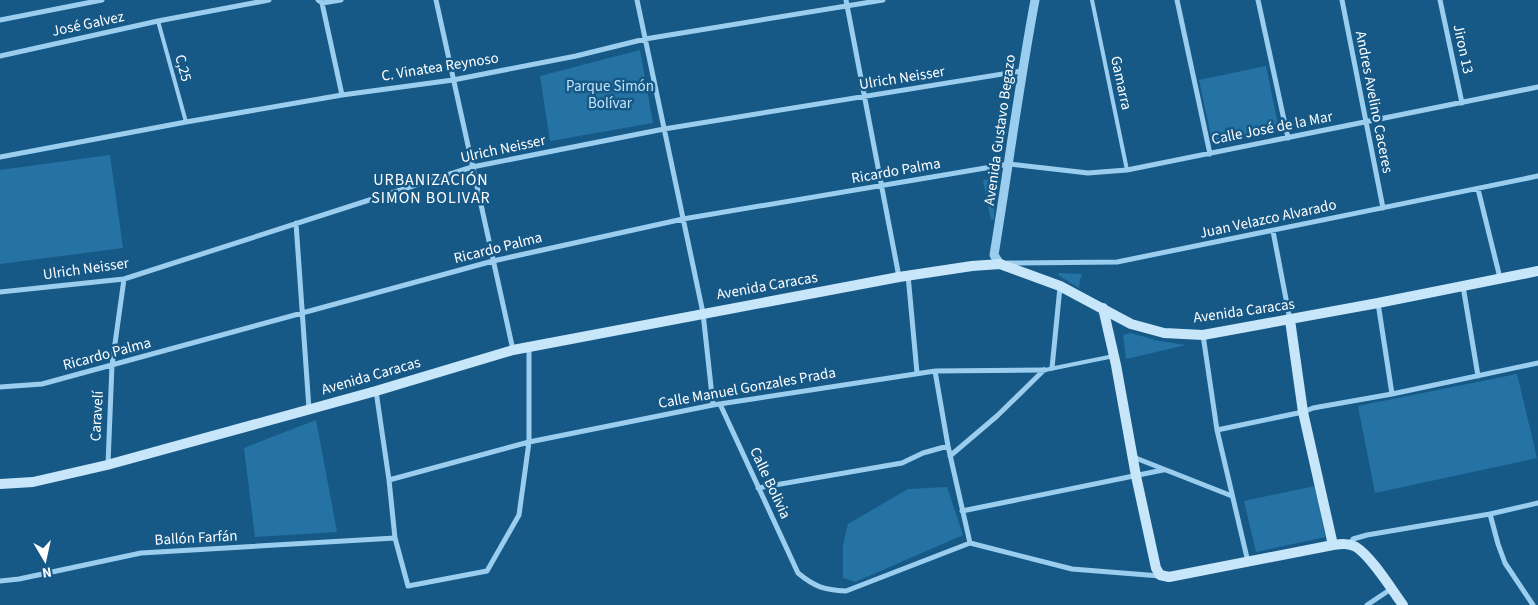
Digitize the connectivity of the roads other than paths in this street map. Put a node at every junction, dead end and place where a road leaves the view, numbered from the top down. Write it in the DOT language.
graph roads {
  1 [pos="102,0"];
  2 [pos="269,0"];
  3 [pos="341,0"];
  4 [pos="436,0"];
  5 [pos="637,0"];
  6 [pos="883,0"];
  7 [pos="1035,0"];
  8 [pos="1092,0"];
  9 [pos="1177,0"];
  10 [pos="1258,0"];
  11 [pos="1342,0"];
  12 [pos="1440,0"];
  13 [pos="320,1"];
  14 [pos="846,3"];
  15 [pos="0,20"];
  16 [pos="158,22"];
  17 [pos="646,39"];
  18 [pos="0,56"];
  19 [pos="1022,71"];
  20 [pos="453,80"];
  21 [pos="1538,87"];
  22 [pos="342,95"];
  23 [pos="864,96"];
  24 [pos="1462,103"];
  25 [pos="186,122"];
  26 [pos="1366,122"];
  27 [pos="664,129"];
  28 [pos="1288,138"];
  29 [pos="1210,154"];
  30 [pos="0,157"];
  31 [pos="1009,164"];
  32 [pos="472,167"];
  33 [pos="1127,170"];
  34 [pos="1538,176"];
  35 [pos="882,186"];
  36 [pos="1478,189"];
  37 [pos="1383,208"];
  38 [pos="683,219"];
  39 [pos="296,223"];
  40 [pos="1272,231"];
  41 [pos="493,261"];
  42 [pos="1000,264"];
  43 [pos="1538,271"];
  44 [pos="904,276"];
  45 [pos="124,278"];
  46 [pos="1500,278"];
  47 [pos="1060,286"];
  48 [pos="1464,286"];
  49 [pos="0,292"];
  50 [pos="1378,303"];
  51 [pos="1103,308"];
  52 [pos="702,313"];
  53 [pos="302,314"];
  54 [pos="1290,320"];
  55 [pos="1203,335"];
  56 [pos="529,347"];
  57 [pos="513,350"];
  58 [pos="1114,356"];
  59 [pos="1538,363"];
  60 [pos="112,365"];
  61 [pos="1052,368"];
  62 [pos="935,370"];
  63 [pos="1045,370"];
  64 [pos="918,373"];
  65 [pos="1478,376"];
  66 [pos="0,387"];
  67 [pos="376,391"];
  68 [pos="1392,394"];
  69 [pos="720,404"];
  70 [pos="713,405"];
  71 [pos="309,409"];
  72 [pos="1303,412"];
  73 [pos="1217,430"];
  74 [pos="529,442"];
  75 [pos="948,446"];
  76 [pos="950,456"];
  77 [pos="1132,457"];
  78 [pos="108,465"];
  79 [pos="1163,470"];
  80 [pos="1136,476"];
  81 [pos="389,480"];
  82 [pos="0,484"];
  83 [pos="758,488"];
  84 [pos="1232,496"];
  85 [pos="1538,503"];
  86 [pos="962,511"];
  87 [pos="1490,514"];
  88 [pos="395,538"];
  89 [pos="970,543"];
  90 [pos="1350,545"];
  91 [pos="1333,546"];
  92 [pos="1248,562"];
  93 [pos="1163,577"];
  94 [pos="0,581"];
  95 [pos="1392,589"];
  96 [pos="1367,605"];
  97 [pos="1403,605"];
  98 [pos="1533,605"];
  1 -- 15 [label="street"];
  2 -- 16 [label="street, José Galvez"];
  3 -- 13 [label="street"];
  4 -- 20 [label="street"];
  5 -- 17 [label="street"];
  6 -- 14 [label="street, C. Vinatea Reynoso"];
  7 -- 19 [label="street, Avenida Gustavo Begazo"];
  8 -- 33 [label="lane, Gamarra"];
  9 -- 29 [label="street"];
  10 -- 28 [label="street"];
  11 -- 26 [label="street, Andres Avelino Caceres"];
  12 -- 24 [label="street, Jiron 13"];
  13 -- 22 [label="street"];
  14 -- 17 [label="street, C. Vinatea Reynoso"];
  14 -- 23 [label="street"];
  16 -- 18 [label="street, José Galvez"];
  16 -- 25 [label="lane, C,25"];
  17 -- 20 [label="street, C. Vinatea Reynoso"];
  17 -- 27 [label="street"];
  19 -- 23 [label="street, Ulrich Neisser"];
  19 -- 31 [label="street, Avenida Gustavo Begazo"];
  20 -- 22 [label="street, C. Vinatea Reynoso"];
  20 -- 32 [label="street"];
  21 -- 24 [label="street, Calle José de la Mar"];
  22 -- 25 [label="street, C. Vinatea Reynoso"];
  23 -- 27 [label="street, Ulrich Neisser"];
  23 -- 35 [label="street"];
  24 -- 26 [label="street, Calle José de la Mar"];
  25 -- 30 [label="street, C. Vinatea Reynoso"];
  26 -- 28 [label="street, Calle José de la Mar"];
  26 -- 37 [label="street, Andres Avelino Caceres"];
  27 -- 32 [label="street, Ulrich Neisser"];
  27 -- 38 [label="street"];
  28 -- 29 [label="street, Calle José de la Mar"];
  29 -- 33 [label="street, Calle José de la Mar"];
  31 -- 33 [label="street, Calle José de la Mar"];
  31 -- 35 [label="street, Ricardo Palma"];
  31 -- 42 [label="street, Avenida Gustavo Begazo"];
  32 -- 39 [label="street, Ulrich Neisser"];
  32 -- 41 [label="street"];
  34 -- 36 [label="street, Juan Velazco Alvarado"];
  35 -- 38 [label="street, Ricardo Palma"];
  35 -- 44 [label="street"];
  36 -- 37 [label="street, Juan Velazco Alvarado"];
  36 -- 46 [label="street"];
  37 -- 40 [label="street, Juan Velazco Alvarado"];
  38 -- 41 [label="street, Ricardo Palma"];
  38 -- 52 [label="street"];
  39 -- 45 [label="street, Ulrich Neisser"];
  39 -- 53 [label="street"];
  40 -- 42 [label="street, Juan Velazco Alvarado"];
  40 -- 54 [label="street"];
  41 -- 53 [label="street, Ricardo Palma"];
  41 -- 57 [label="street"];
  42 -- 44 [label="main road, Avenida Caracas"];
  42 -- 47 [label="main road, Avenida Caracas"];
  43 -- 46 [label="main road, Avenida Caracas"];
  44 -- 52 [label="main road, Avenida Caracas"];
  44 -- 64 [label="street"];
  45 -- 49 [label="street, Ulrich Neisser"];
  45 -- 60 [label="street, Caravelí"];
  46 -- 48 [label="main road, Avenida Caracas"];
  47 -- 51 [label="main road, Avenida Caracas"];
  47 -- 61 [label="street"];
  48 -- 50 [label="main road, Avenida Caracas"];
  48 -- 65 [label="street"];
  50 -- 54 [label="main road, Avenida Caracas"];
  50 -- 68 [label="street"];
  51 -- 55 [label="main road, Avenida Caracas"];
  51 -- 58 [label="main road"];
  52 -- 56 [label="main road, Avenida Caracas"];
  52 -- 70 [label="street"];
  53 -- 60 [label="street, Ricardo Palma"];
  53 -- 71 [label="street"];
  54 -- 55 [label="main road, Avenida Caracas"];
  54 -- 72 [label="main road"];
  55 -- 73 [label="street"];
  56 -- 57 [label="main road, Avenida Caracas"];
  56 -- 74 [label="street"];
  57 -- 67 [label="main road, Avenida Caracas"];
  58 -- 61 [label="lane, Calle Manuel Gonzales Prada"];
  58 -- 77 [label="main road"];
  59 -- 65 [label="street"];
  60 -- 66 [label="street, Ricardo Palma"];
  60 -- 78 [label="street, Caravelí"];
  61 -- 63 [label="lane, Calle Manuel Gonzales Prada"];
  62 -- 63 [label="street, Calle Manuel Gonzales Prada"];
  62 -- 64 [label="street, Calle Manuel Gonzales Prada"];
  62 -- 75 [label="street"];
  63 -- 76 [label="street"];
  64 -- 69 [label="street, Calle Manuel Gonzales Prada"];
  65 -- 68 [label="street"];
  67 -- 71 [label="main road, Avenida Caracas"];
  67 -- 81 [label="street"];
  68 -- 72 [label="street"];
  69 -- 70 [label="street, Calle Manuel Gonzales Prada"];
  69 -- 83 [label="street, Calle Bolivia"];
  70 -- 74 [label="street, Calle Manuel Gonzales Prada"];
  71 -- 78 [label="main road, Avenida Caracas"];
  72 -- 73 [label="street"];
  72 -- 91 [label="main road"];
  73 -- 84 [label="street"];
  74 -- 81 [label="street, Calle Manuel Gonzales Prada"];
  74 -- 88 [label="street"];
  75 -- 76 [label="street"];
  75 -- 83 [label="street"];
  76 -- 86 [label="street"];
  77 -- 79 [label="street"];
  77 -- 80 [label="main road"];
  78 -- 82 [label="main road, Avenida Caracas"];
  79 -- 80 [label="street"];
  79 -- 84 [label="street"];
  80 -- 86 [label="street"];
  80 -- 93 [label="main road"];
  81 -- 88 [label="street"];
  83 -- 89 [label="street, Calle Bolivia"];
  84 -- 92 [label="street"];
  85 -- 87 [label="street"];
  86 -- 89 [label="street"];
  87 -- 90 [label="street"];
  87 -- 98 [label="street"];
  88 -- 94 [label="street, Ballón Farfán"];
  89 -- 93 [label="street"];
  90 -- 91 [label="main road"];
  90 -- 95 [label="main road"];
  91 -- 92 [label="main road"];
  92 -- 93 [label="main road"];
  95 -- 96 [label="street"];
  95 -- 97 [label="main road"];
}
